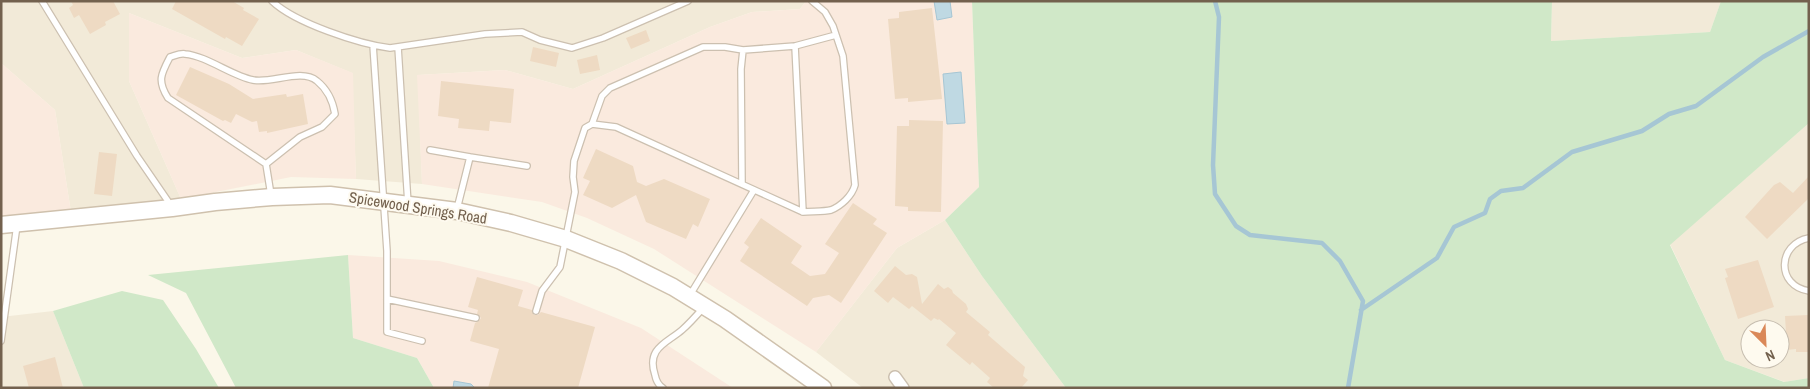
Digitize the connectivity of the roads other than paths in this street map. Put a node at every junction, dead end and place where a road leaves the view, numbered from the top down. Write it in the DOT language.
graph roads {
  1 [pos="42,1"];
  2 [pos="272,1"];
  3 [pos="688,1"];
  4 [pos="812,1"];
  5 [pos="836,35"];
  6 [pos="374,45"];
  7 [pos="795,46"];
  8 [pos="398,47"];
  9 [pos="743,50"];
  10 [pos="592,124"];
  11 [pos="430,150"];
  12 [pos="470,157"];
  13 [pos="266,164"];
  14 [pos="528,166"];
  15 [pos="742,184"];
  16 [pos="754,190"];
  17 [pos="272,197"];
  18 [pos="384,201"];
  19 [pos="408,204"];
  20 [pos="172,208"];
  21 [pos="457,211"];
  22 [pos="803,212"];
  23 [pos="9,225"];
  24 [pos="1809,238"];
  25 [pos="566,239"];
  26 [pos="1809,291"];
  27 [pos="689,296"];
  28 [pos="387,299"];
  29 [pos="705,306"];
  30 [pos="536,311"];
  31 [pos="476,318"];
  32 [pos="1,341"];
  33 [pos="422,341"];
  34 [pos="895,377"];
  35 [pos="815,386"];
  36 [pos="663,388"];
  37 [pos="903,388"];
  1 -- 20 [label="lane"];
  2 -- 6 [label="lane"];
  3 -- 8 [label="lane"];
  4 -- 5 [label="lane"];
  5 -- 7 [label="lane"];
  5 -- 22 [label="lane"];
  6 -- 8 [label="lane"];
  6 -- 18 [label="lane"];
  7 -- 9 [label="lane"];
  7 -- 22 [label="lane"];
  8 -- 19 [label="lane"];
  9 -- 10 [label="lane"];
  9 -- 15 [label="lane"];
  10 -- 15 [label="lane"];
  10 -- 25 [label="lane"];
  11 -- 12 [label="lane"];
  12 -- 14 [label="lane"];
  12 -- 21 [label="lane"];
  13 -- 13 [label="lane"];
  13 -- 17 [label="lane"];
  15 -- 16 [label="lane"];
  16 -- 22 [label="lane"];
  16 -- 27 [label="lane"];
  17 -- 18 [label="main road, Spicewood Springs Road"];
  17 -- 20 [label="main road, Spicewood Springs Road"];
  18 -- 19 [label="main road, Spicewood Springs Road"];
  18 -- 28 [label="lane"];
  19 -- 21 [label="main road, Spicewood Springs Road"];
  20 -- 23 [label="main road, Spicewood Springs Road"];
  21 -- 25 [label="main road, Spicewood Springs Road"];
  23 -- 32 [label="lane"];
  24 -- 26 [label="lane"];
  25 -- 27 [label="main road, Spicewood Springs Road"];
  25 -- 30 [label="lane"];
  27 -- 29 [label="main road, Spicewood Springs Road"];
  28 -- 31 [label="lane"];
  28 -- 33 [label="lane"];
  29 -- 35 [label="main road, Spicewood Springs Road"];
  29 -- 36 [label="lane"];
  34 -- 37 [label="street"];
}
